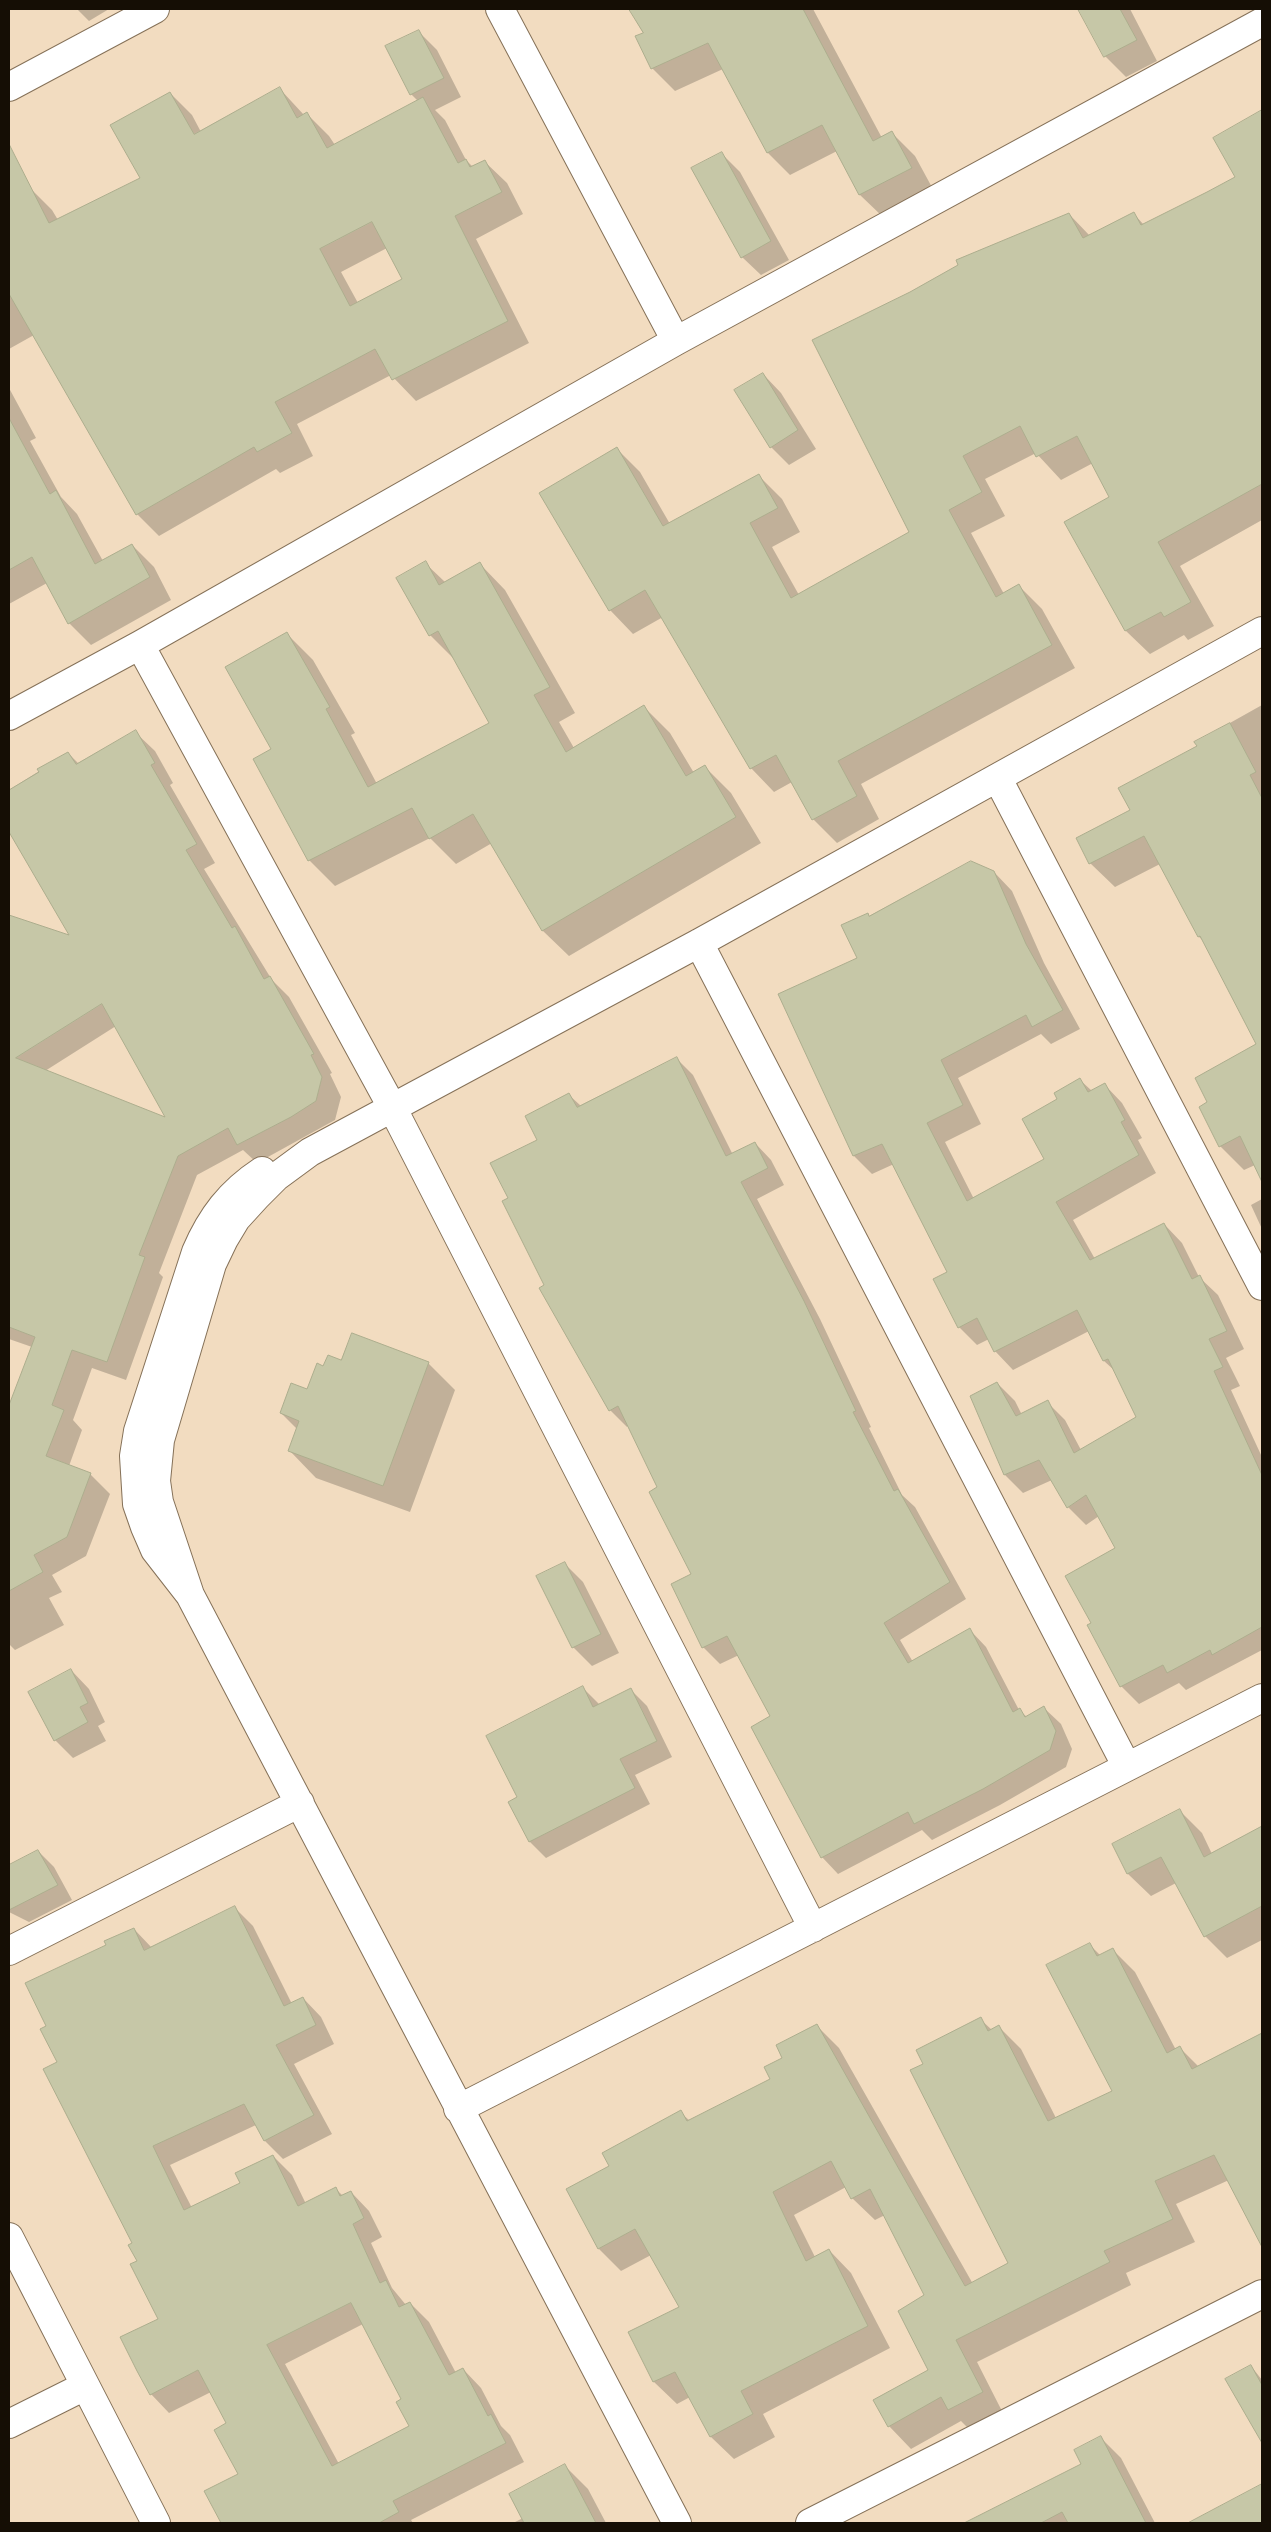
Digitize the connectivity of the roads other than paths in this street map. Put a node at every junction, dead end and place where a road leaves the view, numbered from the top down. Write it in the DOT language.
graph roads {
  1 [pos="155,9"];
  2 [pos="500,9"];
  3 [pos="1262,22"];
  4 [pos="9,87"];
  5 [pos="676,341"];
  6 [pos="1262,631"];
  7 [pos="140,645"];
  8 [pos="9,716"];
  9 [pos="998,778"];
  10 [pos="699,942"];
  11 [pos="392,1106"];
  12 [pos="1262,1286"];
  13 [pos="1262,1698"];
  14 [pos="1127,1767"];
  15 [pos="300,1803"];
  16 [pos="813,1928"];
  17 [pos="9,1951"];
  18 [pos="458,2109"];
  19 [pos="9,2237"];
  20 [pos="1262,2294"];
  21 [pos="85,2386"];
  22 [pos="9,2424"];
  23 [pos="156,2523"];
  24 [pos="677,2523"];
  25 [pos="810,2523"];
  1 -- 4 [label="street"];
  2 -- 5 [label="street"];
  3 -- 5 [label="street"];
  5 -- 7 [label="street"];
  6 -- 9 [label="street"];
  7 -- 8 [label="street"];
  7 -- 11 [label="street"];
  9 -- 10 [label="street"];
  9 -- 12 [label="street"];
  10 -- 11 [label="street"];
  10 -- 14 [label="street"];
  11 -- 15 [label="street"];
  11 -- 16 [label="street"];
  13 -- 14 [label="street"];
  14 -- 16 [label="street"];
  15 -- 17 [label="street"];
  15 -- 18 [label="street"];
  16 -- 18 [label="street"];
  18 -- 24 [label="street"];
  19 -- 21 [label="street"];
  20 -- 25 [label="street"];
  21 -- 22 [label="street"];
  21 -- 23 [label="street"];
}
